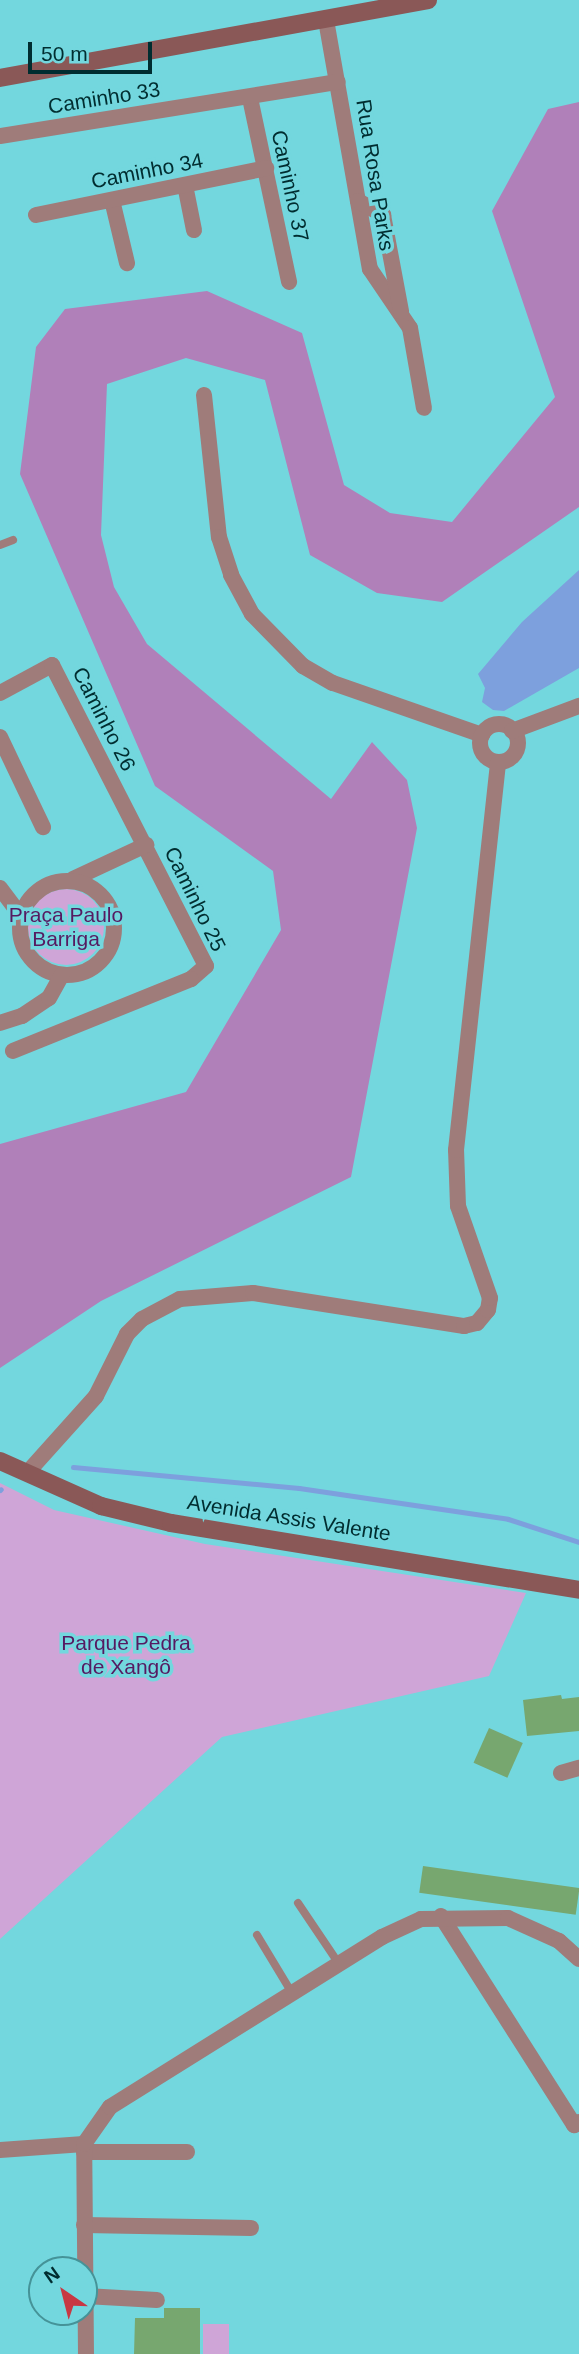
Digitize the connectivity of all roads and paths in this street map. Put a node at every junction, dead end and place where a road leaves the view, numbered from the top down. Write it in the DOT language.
graph roads {
  1 [pos="428,0"];
  2 [pos="326,20"];
  3 [pos="0,78"];
  4 [pos="338,82"];
  5 [pos="250,99"];
  6 [pos="0,136"];
  7 [pos="266,168"];
  8 [pos="185,186"];
  9 [pos="112,200"];
  10 [pos="358,201"];
  11 [pos="36,215"];
  12 [pos="194,230"];
  13 [pos="127,263"];
  14 [pos="289,282"];
  15 [pos="401,312"];
  16 [pos="204,395"];
  17 [pos="424,408"];
  18 [pos="13,540"];
  19 [pos="0,545"];
  20 [pos="0,693"];
  21 [pos="579,706"];
  22 [pos="512,731"];
  23 [pos="482,735"];
  24 [pos="0,737"];
  25 [pos="498,762"];
  26 [pos="43,827"];
  27 [pos="146,845"];
  28 [pos="73,879"];
  29 [pos="0,888"];
  30 [pos="21,916"];
  31 [pos="62,975"];
  32 [pos="0,1023"];
  33 [pos="13,1051"];
  34 [pos="0,1461"];
  35 [pos="27,1473"];
  36 [pos="579,1590"];
  37 [pos="579,1768"];
  38 [pos="561,1773"];
  39 [pos="298,1903"];
  40 [pos="441,1916"];
  41 [pos="257,1935"];
  42 [pos="579,1959"];
  43 [pos="338,1964"];
  44 [pos="292,1993"];
  45 [pos="577,2126"];
  46 [pos="84,2148"];
  47 [pos="0,2150"];
  48 [pos="187,2152"];
  49 [pos="84,2225"];
  50 [pos="251,2228"];
  51 [pos="84,2256"];
  52 [pos="98,2297"];
  53 [pos="157,2300"];
  54 [pos="86,2326"];
  55 [pos="86,2354"];
  1 -- 2 [label="main road"];
  2 -- 3 [label="main road"];
  2 -- 4 [label="street, Rua Rosa Parks"];
  4 -- 5 [label="street, Caminho 33"];
  4 -- 10 [label="street, Rua Rosa Parks"];
  5 -- 6 [label="street, Caminho 33"];
  5 -- 7 [label="street, Caminho 37"];
  7 -- 8 [label="street, Caminho 34"];
  7 -- 14 [label="street, Caminho 37"];
  8 -- 9 [label="street, Caminho 34"];
  8 -- 12 [label="street"];
  9 -- 11 [label="street, Caminho 34"];
  9 -- 13 [label="street"];
  10 -- 15 [label="street, Rua Rosa Parks"];
  10 -- 15 [label="street"];
  15 -- 17 [label="street, Rua Rosa Parks"];
  16 -- 23 [label="street"];
  18 -- 19 [label="lane"];
  20 -- 27 [label="street, Caminho 26"];
  21 -- 22 [label="street"];
  22 -- 23 [label="street"];
  22 -- 25 [label="street"];
  23 -- 25 [label="street"];
  24 -- 26 [label="street"];
  25 -- 35 [label="street"];
  27 -- 28 [label="street, Caminho 25"];
  27 -- 33 [label="street, Caminho 25"];
  28 -- 30 [label="street"];
  28 -- 31 [label="street"];
  29 -- 30 [label="street"];
  30 -- 31 [label="street"];
  31 -- 32 [label="street"];
  34 -- 35 [label="main road, Avenida Assis Valente"];
  35 -- 36 [label="main road, Avenida Assis Valente"];
  37 -- 38 [label="street"];
  39 -- 43 [label="lane"];
  40 -- 42 [label="street"];
  40 -- 43 [label="street"];
  40 -- 45 [label="street"];
  41 -- 44 [label="lane"];
  43 -- 44 [label="street"];
  44 -- 46 [label="street"];
  46 -- 47 [label="street"];
  46 -- 48 [label="street"];
  46 -- 49 [label="street"];
  49 -- 50 [label="street"];
  49 -- 51 [label="street"];
  52 -- 53 [label="street"];
  54 -- 55 [label="street"];
}
